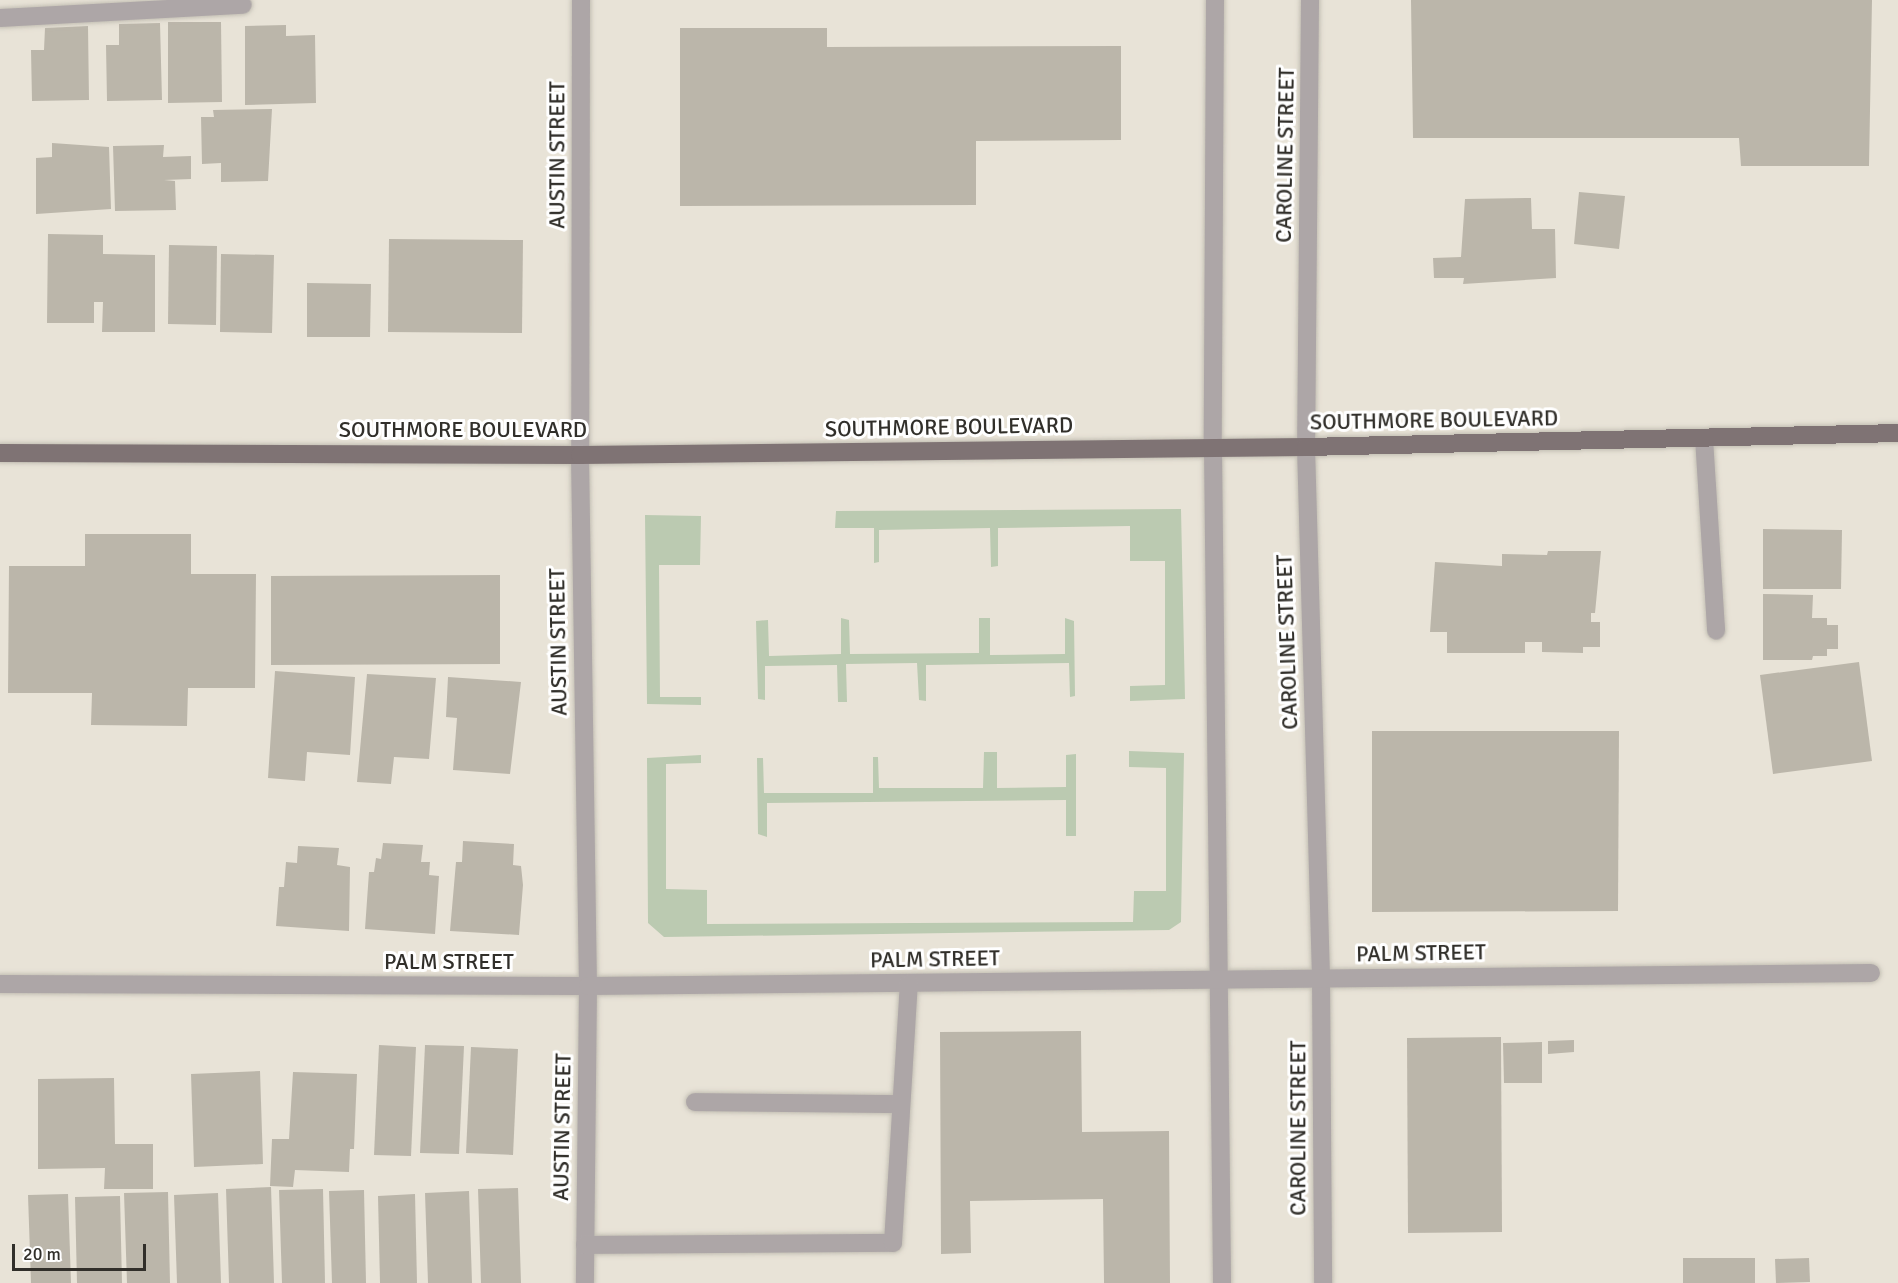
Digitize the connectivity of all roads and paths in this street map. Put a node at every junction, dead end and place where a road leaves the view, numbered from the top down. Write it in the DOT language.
graph roads {
  1 [pos="581,0"];
  2 [pos="1215,0"];
  3 [pos="1310,0"];
  4 [pos="243,5"];
  5 [pos="0,18"];
  6 [pos="1898,433"];
  7 [pos="1704,438"];
  8 [pos="1306,447"];
  9 [pos="1213,448"];
  10 [pos="0,453"];
  11 [pos="580,455"];
  12 [pos="1716,631"];
  13 [pos="1871,973"];
  14 [pos="1320,978"];
  15 [pos="1217,980"];
  16 [pos="909,983"];
  17 [pos="0,984"];
  18 [pos="588,986"];
  19 [pos="694,1102"];
  20 [pos="901,1104"];
  21 [pos="585,1245"];
  22 [pos="585,1283"];
  23 [pos="1222,1283"];
  24 [pos="1323,1283"];
  1 -- 11 [label="street, AUSTIN STREET"];
  2 -- 9 [label="street"];
  3 -- 8 [label="street, CAROLINE STREET"];
  4 -- 5 [label="street"];
  6 -- 7 [label="main road, SOUTHMORE BOULEVARD"];
  7 -- 8 [label="main road, SOUTHMORE BOULEVARD"];
  7 -- 12 [label="street"];
  8 -- 9 [label="main road, SOUTHMORE BOULEVARD"];
  8 -- 14 [label="street, CAROLINE STREET"];
  9 -- 11 [label="main road, SOUTHMORE BOULEVARD"];
  9 -- 15 [label="street"];
  10 -- 11 [label="main road, SOUTHMORE BOULEVARD"];
  11 -- 18 [label="street, AUSTIN STREET"];
  13 -- 14 [label="street, PALM STREET"];
  14 -- 15 [label="street, PALM STREET"];
  14 -- 24 [label="street, CAROLINE STREET"];
  15 -- 16 [label="street, PALM STREET"];
  15 -- 23 [label="street"];
  16 -- 18 [label="street, PALM STREET"];
  16 -- 20 [label="street"];
  17 -- 18 [label="street, PALM STREET"];
  18 -- 21 [label="street, AUSTIN STREET"];
  19 -- 20 [label="street"];
  20 -- 21 [label="street"];
  21 -- 22 [label="street, AUSTIN STREET"];
}
